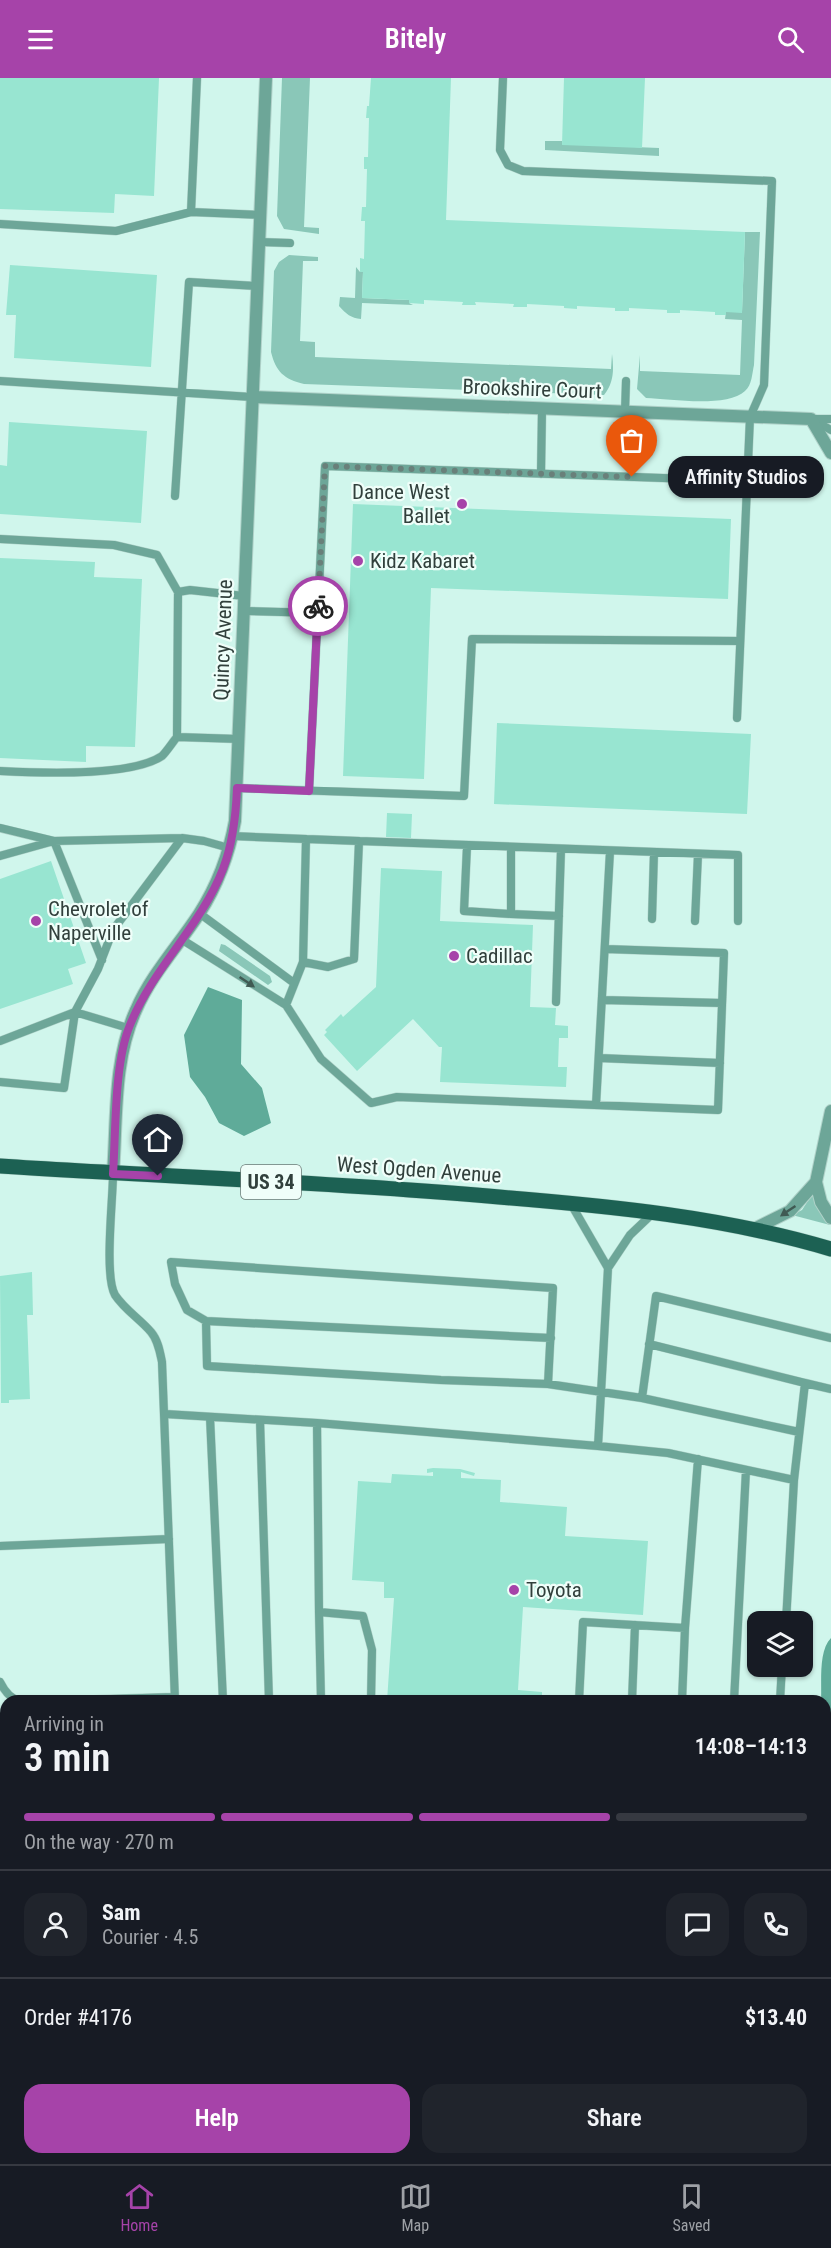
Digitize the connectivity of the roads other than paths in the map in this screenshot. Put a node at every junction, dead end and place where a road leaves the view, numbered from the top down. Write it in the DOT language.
graph roads {
  1 [pos="197,78"];
  2 [pos="266,78"];
  3 [pos="503,78"];
  4 [pos="191,212"];
  5 [pos="260,215"];
  6 [pos="0,224"];
  7 [pos="259,242"];
  8 [pos="290,243"];
  9 [pos="257,285"];
  10 [pos="0,381"];
  11 [pos="626,381"];
  12 [pos="183,393"];
  13 [pos="252,398"];
  14 [pos="542,409"];
  15 [pos="624,412"];
  16 [pos="750,417"];
  17 [pos="811,419"];
  18 [pos="831,419"];
  19 [pos="831,430"];
  20 [pos="831,453"];
  21 [pos="541,474"];
  22 [pos="747,481"];
  23 [pos="175,496"];
  24 [pos="0,539"];
  25 [pos="178,592"];
  26 [pos="244,596"];
  27 [pos="244,611"];
  28 [pos="318,613"];
  29 [pos="740,641"];
  30 [pos="737,718"];
  31 [pos="177,737"];
  32 [pos="239,739"];
  33 [pos="0,771"];
  34 [pos="237,788"];
  35 [pos="309,791"];
  36 [pos="0,828"];
  37 [pos="182,838"];
  38 [pos="306,839"];
  39 [pos="54,841"];
  40 [pos="359,841"];
  41 [pos="231,842"];
  42 [pos="467,846"];
  43 [pos="511,847"];
  44 [pos="561,849"];
  45 [pos="610,851"];
  46 [pos="654,852"];
  47 [pos="698,854"];
  48 [pos="0,856"];
  49 [pos="200,913"];
  50 [pos="511,915"];
  51 [pos="559,916"];
  52 [pos="652,920"];
  53 [pos="695,921"];
  54 [pos="738,921"];
  55 [pos="181,939"];
  56 [pos="605,949"];
  57 [pos="102,960"];
  58 [pos="303,962"];
  59 [pos="294,982"];
  60 [pos="602,1000"];
  61 [pos="556,1002"];
  62 [pos="722,1003"];
  63 [pos="286,1005"];
  64 [pos="75,1012"];
  65 [pos="128,1028"];
  66 [pos="0,1041"];
  67 [pos="599,1058"];
  68 [pos="720,1063"];
  69 [pos="0,1082"];
  70 [pos="596,1105"];
  71 [pos="831,1111"];
  72 [pos="0,1166"];
  73 [pos="113,1174"];
  74 [pos="816,1182"];
  75 [pos="571,1203"];
  76 [pos="653,1213"];
  77 [pos="831,1218"];
  78 [pos="752,1230"];
  79 [pos="831,1249"];
  80 [pos="608,1268"];
  81 [pos="206,1321"];
  82 [pos="551,1338"];
  83 [pos="831,1338"];
  84 [pos="649,1344"];
  85 [pos="805,1383"];
  86 [pos="548,1384"];
  87 [pos="831,1389"];
  88 [pos="601,1392"];
  89 [pos="642,1398"];
  90 [pos="165,1414"];
  91 [pos="210,1417"];
  92 [pos="260,1420"];
  93 [pos="317,1423"];
  94 [pos="799,1432"];
  95 [pos="598,1446"];
  96 [pos="698,1459"];
  97 [pos="746,1470"];
  98 [pos="794,1480"];
  99 [pos="169,1539"];
  100 [pos="0,1546"];
  101 [pos="787,1611"];
  102 [pos="319,1612"];
  103 [pos="635,1625"];
  104 [pos="685,1628"];
  105 [pos="781,1677"];
  106 [pos="0,1682"];
  107 [pos="9,1695"];
  108 [pos="175,1695"];
  109 [pos="223,1695"];
  110 [pos="269,1695"];
  111 [pos="321,1695"];
  112 [pos="371,1695"];
  113 [pos="579,1695"];
  114 [pos="632,1695"];
  115 [pos="682,1695"];
  116 [pos="734,1695"];
  117 [pos="780,1695"];
  1 -- 4 [label="lane"];
  2 -- 5 [label="street, Quincy Avenue"];
  3 -- 16 [label="lane"];
  4 -- 5 [label="lane"];
  4 -- 6 [label="lane"];
  5 -- 7 [label="street, Quincy Avenue"];
  7 -- 8 [label="lane"];
  7 -- 9 [label="street, Quincy Avenue"];
  9 -- 12 [label="lane"];
  9 -- 13 [label="street, Quincy Avenue"];
  10 -- 12 [label="lane"];
  11 -- 15 [label="lane"];
  12 -- 13 [label="lane"];
  12 -- 23 [label="lane"];
  13 -- 14 [label="street, Brookshire Court"];
  13 -- 26 [label="street, Quincy Avenue"];
  14 -- 15 [label="street, Brookshire Court"];
  14 -- 21 [label="lane"];
  15 -- 16 [label="street, Brookshire Court"];
  16 -- 17 [label="street, Brookshire Court"];
  16 -- 22 [label="lane"];
  17 -- 18 [label="lane"];
  17 -- 19 [label="lane"];
  17 -- 20 [label="street"];
  21 -- 22 [label="lane"];
  21 -- 28 [label="lane"];
  22 -- 29 [label="lane"];
  24 -- 25 [label="lane"];
  25 -- 26 [label="lane"];
  25 -- 31 [label="lane"];
  26 -- 27 [label="street, Quincy Avenue"];
  27 -- 28 [label="lane"];
  27 -- 32 [label="street, Quincy Avenue"];
  28 -- 35 [label="lane"];
  29 -- 30 [label="lane"];
  29 -- 35 [label="lane"];
  31 -- 32 [label="lane"];
  31 -- 33 [label="lane"];
  32 -- 34 [label="street, Quincy Avenue"];
  34 -- 35 [label="lane"];
  34 -- 41 [label="street, Quincy Avenue"];
  36 -- 39 [label="lane"];
  37 -- 39 [label="lane"];
  37 -- 41 [label="lane"];
  37 -- 57 [label="lane"];
  38 -- 40 [label="lane"];
  38 -- 41 [label="lane"];
  38 -- 58 [label="lane"];
  39 -- 48 [label="lane"];
  39 -- 57 [label="lane"];
  40 -- 42 [label="lane"];
  40 -- 58 [label="lane"];
  41 -- 49 [label="street, Quincy Avenue"];
  42 -- 43 [label="lane"];
  42 -- 50 [label="lane"];
  43 -- 44 [label="lane"];
  43 -- 50 [label="lane"];
  44 -- 45 [label="lane"];
  44 -- 51 [label="lane"];
  45 -- 46 [label="lane"];
  45 -- 56 [label="lane"];
  46 -- 47 [label="lane"];
  46 -- 52 [label="lane"];
  47 -- 53 [label="lane"];
  47 -- 54 [label="lane"];
  49 -- 55 [label="street, Quincy Avenue"];
  49 -- 59 [label="lane"];
  50 -- 51 [label="lane"];
  51 -- 61 [label="lane"];
  55 -- 63 [label="lane, one-way"];
  55 -- 65 [label="street, Quincy Avenue"];
  56 -- 60 [label="lane"];
  56 -- 62 [label="lane"];
  57 -- 64 [label="lane"];
  58 -- 59 [label="lane"];
  59 -- 63 [label="lane"];
  60 -- 62 [label="lane"];
  60 -- 67 [label="lane"];
  62 -- 68 [label="lane"];
  63 -- 70 [label="lane"];
  64 -- 65 [label="lane"];
  64 -- 66 [label="lane"];
  64 -- 69 [label="lane"];
  65 -- 73 [label="street, Quincy Avenue"];
  67 -- 68 [label="lane"];
  67 -- 70 [label="lane"];
  68 -- 70 [label="lane"];
  71 -- 74 [label="street"];
  72 -- 73 [label="main road, West Ogden Avenue / US 34"];
  73 -- 75 [label="main road, West Ogden Avenue / US 34"];
  73 -- 90 [label="lane"];
  74 -- 77 [label="street"];
  74 -- 78 [label="street, one-way"];
  75 -- 76 [label="main road, West Ogden Avenue / US 34"];
  75 -- 80 [label="lane"];
  76 -- 78 [label="main road, West Ogden Avenue / US 34"];
  76 -- 80 [label="lane"];
  78 -- 79 [label="main road, West Ogden Avenue / US 34"];
  80 -- 88 [label="lane"];
  81 -- 82 [label="lane"];
  81 -- 82 [label="lane"];
  81 -- 86 [label="lane"];
  82 -- 86 [label="lane"];
  83 -- 84 [label="lane"];
  84 -- 85 [label="lane"];
  84 -- 89 [label="lane"];
  85 -- 87 [label="lane"];
  85 -- 94 [label="lane"];
  86 -- 88 [label="lane"];
  88 -- 89 [label="lane"];
  88 -- 95 [label="lane"];
  89 -- 94 [label="lane"];
  90 -- 91 [label="lane"];
  90 -- 99 [label="lane"];
  91 -- 92 [label="lane"];
  91 -- 109 [label="lane"];
  92 -- 93 [label="lane"];
  92 -- 110 [label="lane"];
  93 -- 95 [label="lane"];
  93 -- 102 [label="lane"];
  94 -- 98 [label="lane"];
  95 -- 96 [label="lane"];
  96 -- 97 [label="lane"];
  96 -- 104 [label="lane"];
  97 -- 98 [label="lane"];
  97 -- 116 [label="lane"];
  98 -- 101 [label="lane"];
  99 -- 100 [label="lane"];
  99 -- 108 [label="lane"];
  102 -- 111 [label="lane"];
  102 -- 112 [label="lane"];
  103 -- 104 [label="lane"];
  103 -- 113 [label="lane"];
  103 -- 114 [label="lane"];
  104 -- 115 [label="lane"];
  105 -- 117 [label="lane"];
  106 -- 107 [label="lane"];
}
